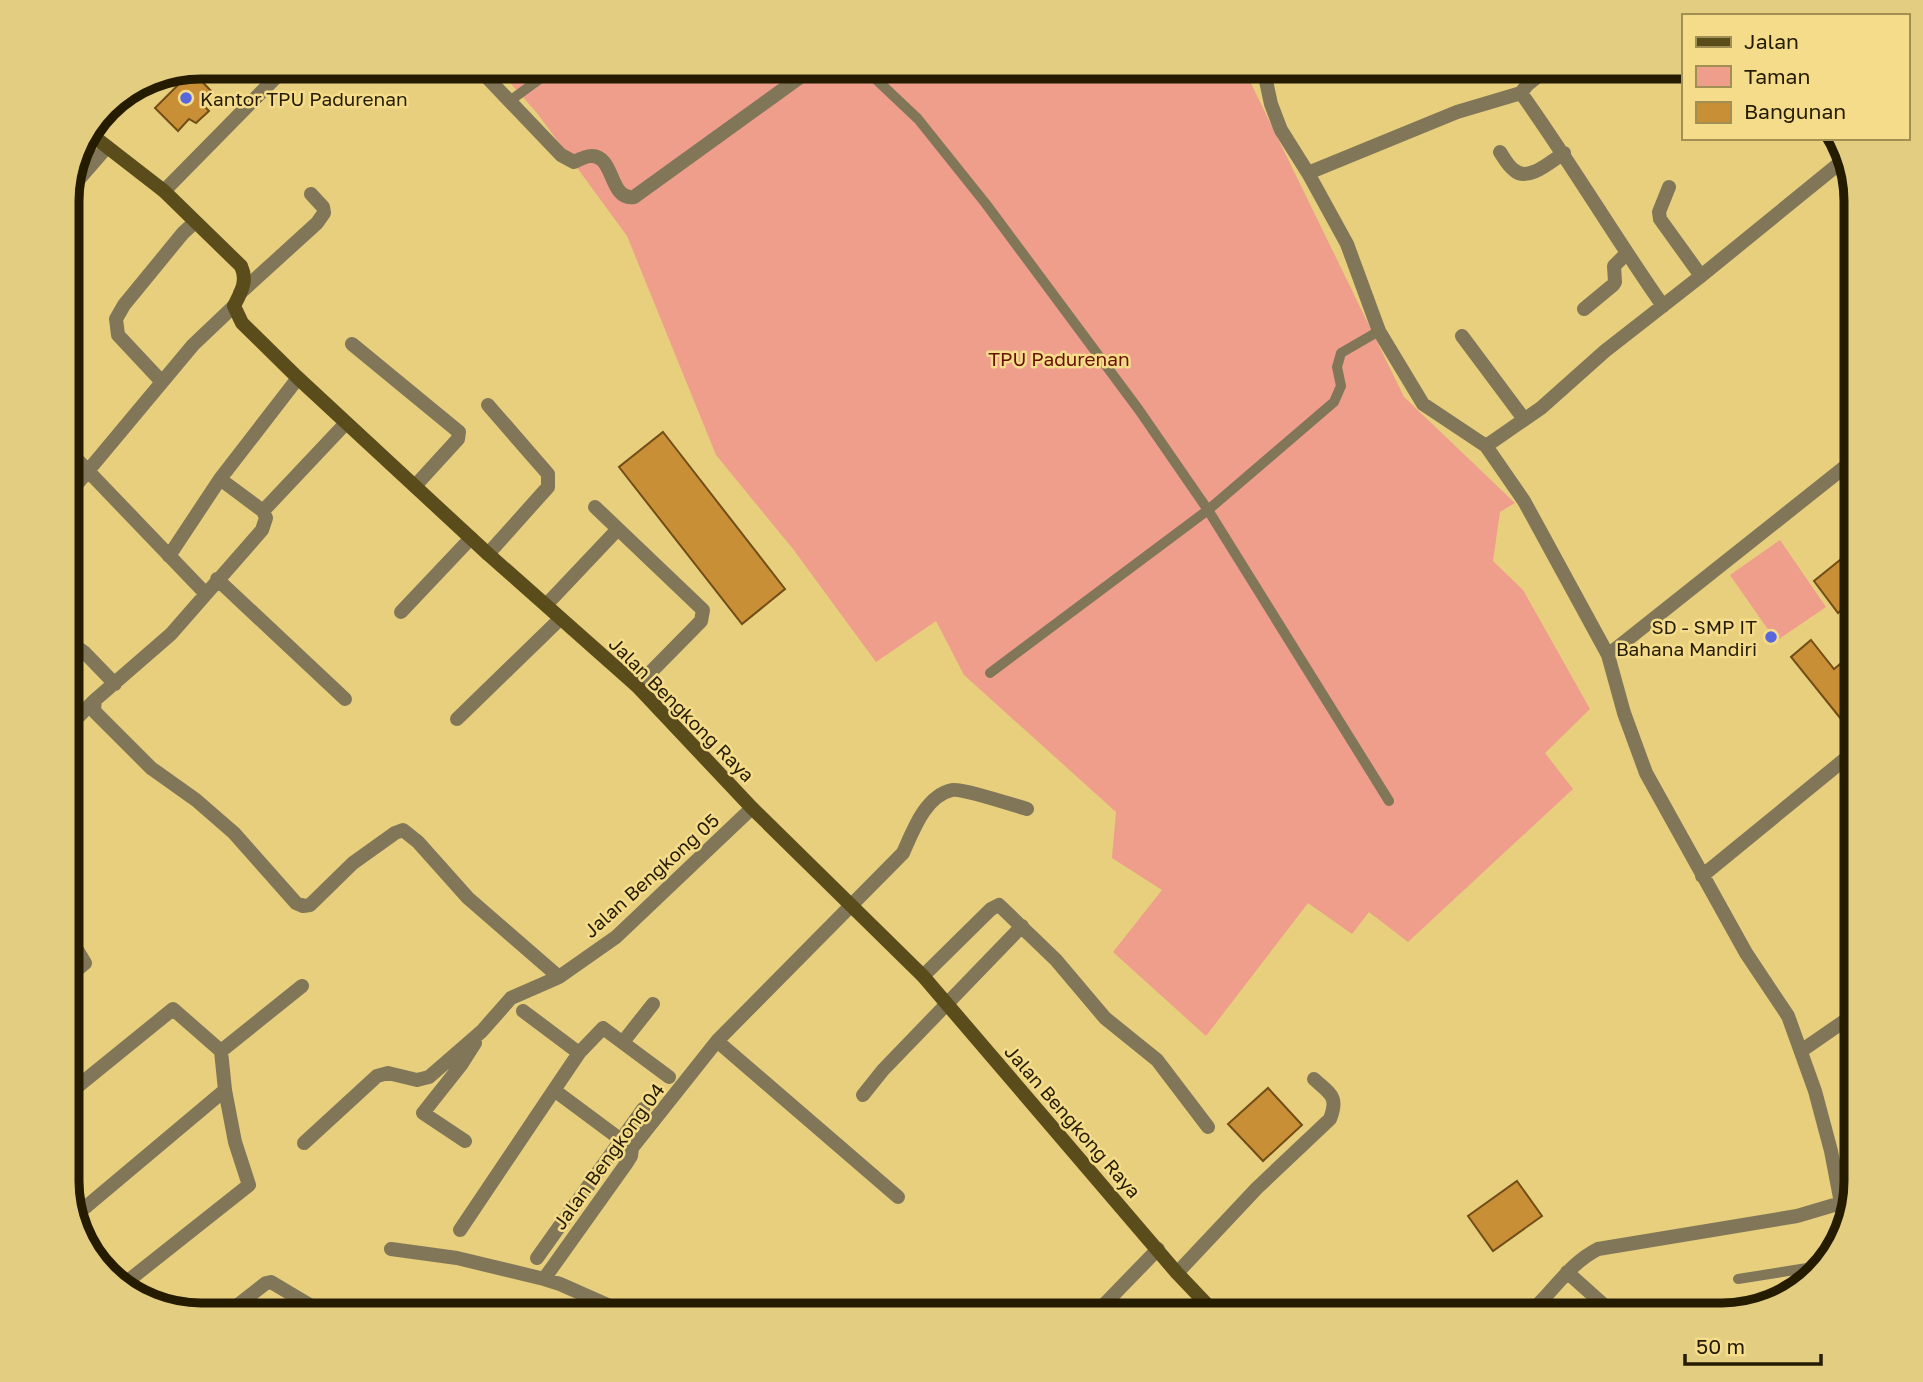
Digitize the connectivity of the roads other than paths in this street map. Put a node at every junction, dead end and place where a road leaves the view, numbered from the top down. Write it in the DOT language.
graph roads {
  1 [pos="273,79"];
  2 [pos="490,79"];
  3 [pos="539,79"];
  4 [pos="796,79"];
  5 [pos="876,79"];
  6 [pos="1265,79"];
  7 [pos="1534,79"];
  8 [pos="1521,93"];
  9 [pos="511,100"];
  10 [pos="96,138"];
  11 [pos="107,147"];
  12 [pos="1500,152"];
  13 [pos="1564,153"];
  14 [pos="1838,164"];
  15 [pos="1308,173"];
  16 [pos="82,176"];
  17 [pos="1669,187"];
  18 [pos="164,191"];
  19 [pos="311,194"];
  20 [pos="195,222"];
  21 [pos="1626,254"];
  22 [pos="1702,276"];
  23 [pos="237,300"];
  24 [pos="1663,306"];
  25 [pos="1584,309"];
  26 [pos="1379,331"];
  27 [pos="1462,336"];
  28 [pos="352,345"];
  29 [pos="298,378"];
  30 [pos="162,382"];
  31 [pos="488,405"];
  32 [pos="1524,419"];
  33 [pos="346,422"];
  34 [pos="1486,446"];
  35 [pos="79,462"];
  36 [pos="1844,468"];
  37 [pos="87,471"];
  38 [pos="220,479"];
  39 [pos="79,481"];
  40 [pos="415,486"];
  41 [pos="595,507"];
  42 [pos="1208,510"];
  43 [pos="263,511"];
  44 [pos="617,530"];
  45 [pos="471,538"];
  46 [pos="488,554"];
  47 [pos="169,556"];
  48 [pos="217,579"];
  49 [pos="205,593"];
  50 [pos="547,604"];
  51 [pos="401,612"];
  52 [pos="560,619"];
  53 [pos="79,649"];
  54 [pos="1608,655"];
  55 [pos="990,673"];
  56 [pos="115,684"];
  57 [pos="637,686"];
  58 [pos="345,699"];
  59 [pos="95,700"];
  60 [pos="79,716"];
  61 [pos="457,719"];
  62 [pos="1844,761"];
  63 [pos="1389,800"];
  64 [pos="752,808"];
  65 [pos="1027,809"];
  66 [pos="1702,876"];
  67 [pos="850,906"];
  68 [pos="1022,926"];
  69 [pos="79,953"];
  70 [pos="79,968"];
  71 [pos="923,976"];
  72 [pos="559,977"];
  73 [pos="302,986"];
  74 [pos="653,1004"];
  75 [pos="946,1004"];
  76 [pos="523,1011"];
  77 [pos="1844,1022"];
  78 [pos="482,1031"];
  79 [pos="718,1041"];
  80 [pos="623,1042"];
  81 [pos="221,1051"];
  82 [pos="1801,1051"];
  83 [pos="579,1053"];
  84 [pos="669,1077"];
  85 [pos="1314,1079"];
  86 [pos="79,1084"];
  87 [pos="225,1090"];
  88 [pos="554,1090"];
  89 [pos="863,1095"];
  90 [pos="642,1109"];
  91 [pos="1208,1127"];
  92 [pos="465,1141"];
  93 [pos="303,1143"];
  94 [pos="627,1144"];
  95 [pos="898,1197"];
  96 [pos="1842,1204"];
  97 [pos="1841,1208"];
  98 [pos="83,1210"];
  99 [pos="460,1230"];
  100 [pos="391,1249"];
  101 [pos="1158,1249"];
  102 [pos="537,1258"];
  103 [pos="1807,1268"];
  104 [pos="1567,1272"];
  105 [pos="1177,1273"];
  106 [pos="544,1279"];
  107 [pos="1738,1279"];
  108 [pos="130,1280"];
  109 [pos="241,1303"];
  110 [pos="306,1303"];
  111 [pos="603,1303"];
  112 [pos="1106,1303"];
  113 [pos="1206,1303"];
  114 [pos="1541,1303"];
  115 [pos="1602,1303"];
  1 -- 18 [label="street"];
  2 -- 9 [label="street"];
  3 -- 9 [label="lane"];
  4 -- 9 [label="street"];
  5 -- 42 [label="lane"];
  6 -- 15 [label="street"];
  7 -- 8 [label="street"];
  8 -- 13 [label="street"];
  8 -- 15 [label="street"];
  10 -- 11 [label="street, Jalan Bengkong Raya"];
  11 -- 16 [label="street"];
  11 -- 18 [label="street, Jalan Bengkong Raya"];
  12 -- 13 [label="street"];
  13 -- 21 [label="street"];
  14 -- 22 [label="street"];
  15 -- 26 [label="street"];
  17 -- 22 [label="street"];
  18 -- 20 [label="street, Jalan Bengkong Raya"];
  19 -- 23 [label="street"];
  20 -- 23 [label="street, Jalan Bengkong Raya"];
  20 -- 30 [label="street"];
  21 -- 24 [label="street"];
  21 -- 25 [label="street"];
  22 -- 24 [label="street"];
  23 -- 29 [label="street, Jalan Bengkong Raya"];
  23 -- 30 [label="street"];
  24 -- 32 [label="street"];
  26 -- 34 [label="street"];
  26 -- 42 [label="lane"];
  27 -- 32 [label="street"];
  28 -- 40 [label="street"];
  29 -- 33 [label="street, Jalan Bengkong Raya"];
  29 -- 38 [label="street"];
  30 -- 37 [label="street"];
  31 -- 46 [label="street"];
  32 -- 34 [label="street"];
  33 -- 40 [label="street, Jalan Bengkong Raya"];
  33 -- 43 [label="street"];
  34 -- 54 [label="street"];
  35 -- 37 [label="street"];
  36 -- 54 [label="street"];
  37 -- 39 [label="street"];
  37 -- 47 [label="street"];
  38 -- 43 [label="street"];
  38 -- 47 [label="street"];
  40 -- 45 [label="street, Jalan Bengkong Raya"];
  41 -- 44 [label="street"];
  42 -- 55 [label="lane"];
  42 -- 63 [label="lane"];
  43 -- 48 [label="street"];
  44 -- 50 [label="street"];
  44 -- 57 [label="street"];
  45 -- 46 [label="street, Jalan Bengkong Raya"];
  45 -- 51 [label="street"];
  46 -- 50 [label="street, Jalan Bengkong Raya"];
  47 -- 49 [label="street"];
  48 -- 49 [label="street"];
  48 -- 58 [label="street"];
  49 -- 56 [label="street"];
  50 -- 52 [label="street, Jalan Bengkong Raya"];
  52 -- 57 [label="street, Jalan Bengkong Raya"];
  52 -- 61 [label="street"];
  53 -- 56 [label="street"];
  54 -- 66 [label="street"];
  56 -- 59 [label="street"];
  57 -- 64 [label="street, Jalan Bengkong Raya"];
  59 -- 60 [label="street"];
  59 -- 72 [label="street"];
  62 -- 66 [label="street"];
  64 -- 67 [label="street, Jalan Bengkong Raya"];
  64 -- 72 [label="street, Jalan Bengkong 05"];
  65 -- 67 [label="street, Jalan Bengkong 04"];
  66 -- 82 [label="street"];
  67 -- 71 [label="street, Jalan Bengkong Raya"];
  67 -- 79 [label="street, Jalan Bengkong 04"];
  68 -- 71 [label="street"];
  68 -- 75 [label="street"];
  68 -- 91 [label="street"];
  69 -- 70 [label="street"];
  71 -- 75 [label="street, Jalan Bengkong Raya"];
  72 -- 78 [label="street, Jalan Bengkong 05"];
  73 -- 81 [label="street"];
  74 -- 80 [label="street"];
  75 -- 89 [label="street"];
  75 -- 101 [label="street, Jalan Bengkong Raya"];
  76 -- 83 [label="street"];
  77 -- 82 [label="street"];
  78 -- 92 [label="street"];
  78 -- 93 [label="street, Jalan Bengkong 05"];
  79 -- 94 [label="street, Jalan Bengkong 04"];
  79 -- 95 [label="street"];
  80 -- 83 [label="street"];
  80 -- 84 [label="street"];
  81 -- 86 [label="street"];
  81 -- 87 [label="street"];
  82 -- 96 [label="street"];
  83 -- 88 [label="street"];
  85 -- 105 [label="street"];
  87 -- 98 [label="street"];
  87 -- 108 [label="street"];
  88 -- 94 [label="street"];
  88 -- 99 [label="street"];
  90 -- 94 [label="street"];
  94 -- 102 [label="street"];
  94 -- 106 [label="street, Jalan Bengkong 04"];
  97 -- 104 [label="street"];
  100 -- 106 [label="street"];
  101 -- 105 [label="street, Jalan Bengkong Raya"];
  101 -- 112 [label="street"];
  103 -- 107 [label="lane"];
  104 -- 114 [label="street"];
  104 -- 115 [label="street"];
  105 -- 113 [label="street, Jalan Bengkong Raya"];
  106 -- 111 [label="street"];
  109 -- 110 [label="street"];
}
